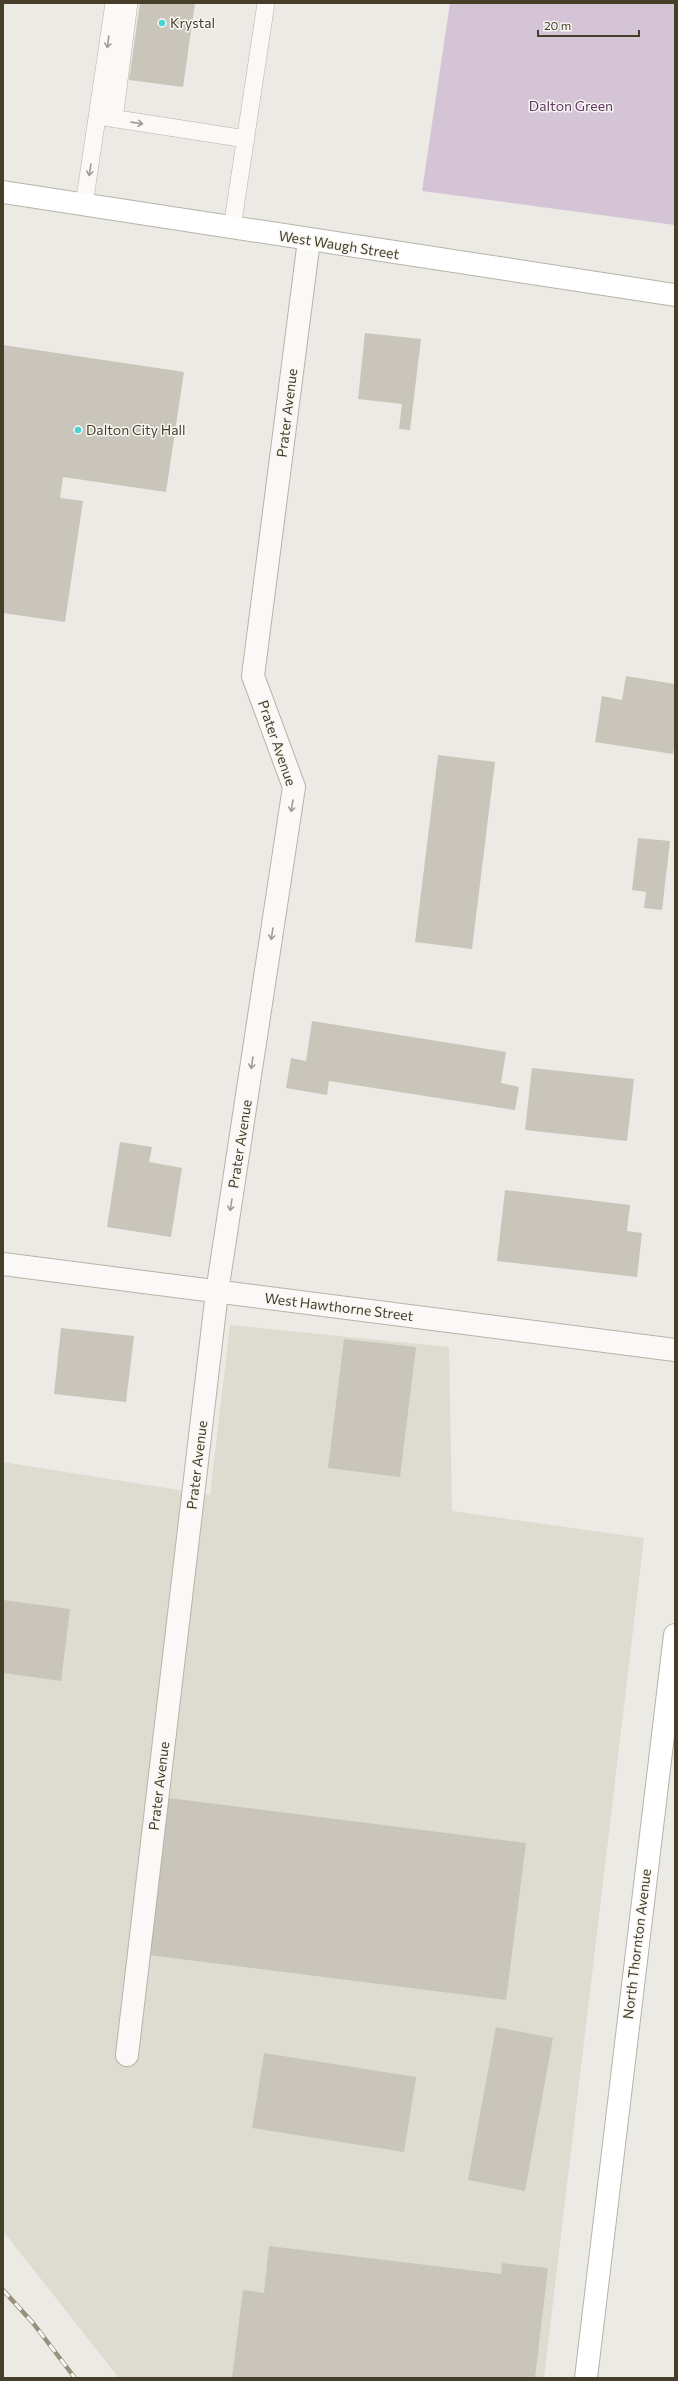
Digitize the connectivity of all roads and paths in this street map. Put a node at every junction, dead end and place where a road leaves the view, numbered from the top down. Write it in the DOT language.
graph roads {
  1 [pos="114,3"];
  2 [pos="129,3"];
  3 [pos="266,3"];
  4 [pos="106,118"];
  5 [pos="246,139"];
  6 [pos="3,192"];
  7 [pos="84,205"];
  8 [pos="232,228"];
  9 [pos="309,240"];
  10 [pos="675,295"];
  11 [pos="3,1264"];
  12 [pos="217,1292"];
  13 [pos="675,1350"];
  14 [pos="675,1636"];
  15 [pos="127,2055"];
  16 [pos="586,2378"];
  1 -- 4 [label="lane, one-way"];
  2 -- 4 [label="lane"];
  3 -- 5 [label="lane"];
  4 -- 5 [label="lane, one-way"];
  4 -- 7 [label="lane, one-way"];
  5 -- 8 [label="lane"];
  6 -- 7 [label="main road, West Waugh Street"];
  7 -- 8 [label="main road, West Waugh Street"];
  8 -- 9 [label="main road, West Waugh Street"];
  9 -- 10 [label="main road, West Waugh Street"];
  9 -- 12 [label="street, Prater Avenue, one-way"];
  11 -- 12 [label="street, West Hawthorne Street"];
  12 -- 13 [label="street, West Hawthorne Street"];
  12 -- 15 [label="street, Prater Avenue"];
  14 -- 16 [label="main road, North Thornton Avenue"];
}
